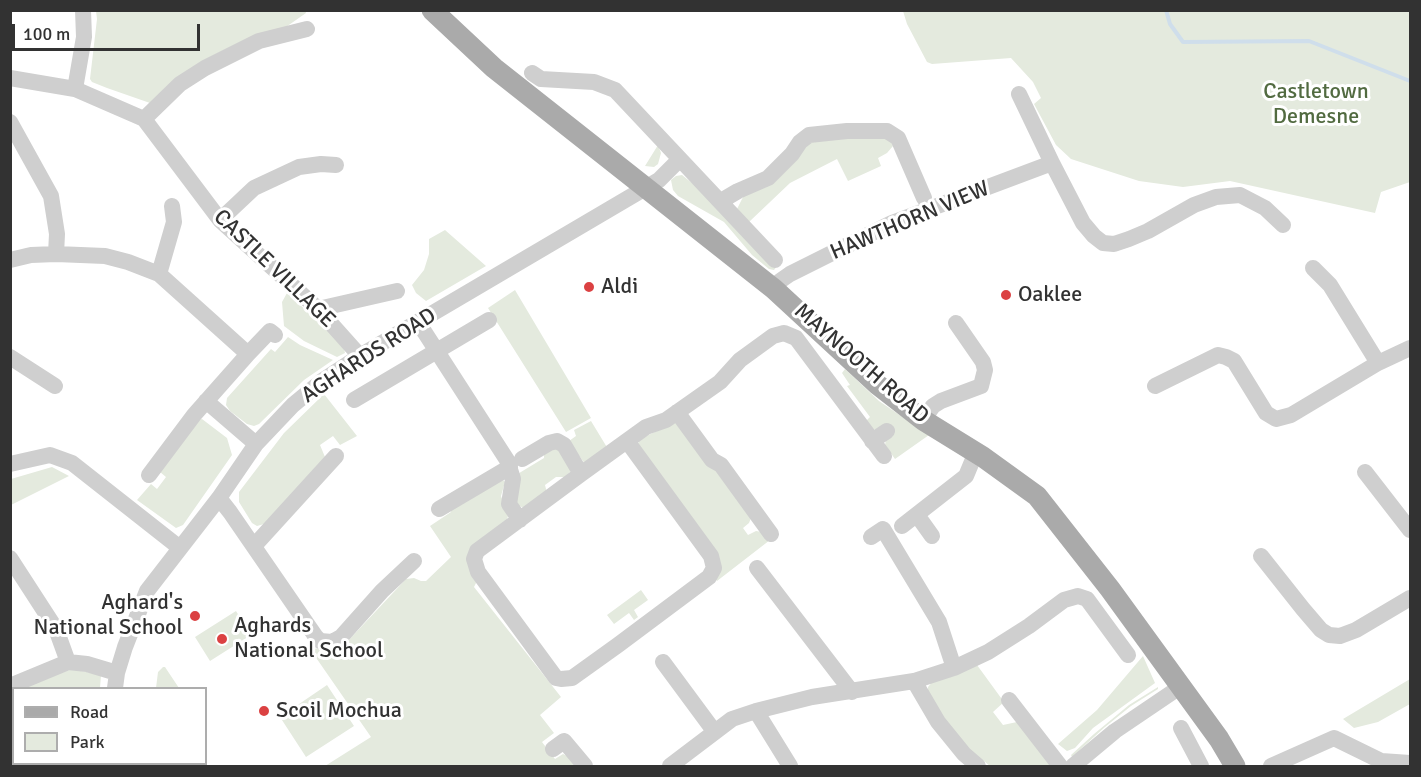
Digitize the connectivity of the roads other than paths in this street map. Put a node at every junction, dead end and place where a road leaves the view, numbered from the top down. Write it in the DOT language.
graph roads {
  1 [pos="83,10"];
  2 [pos="432,10"];
  3 [pos="307,29"];
  4 [pos="532,73"];
  5 [pos="10,78"];
  6 [pos="75,89"];
  7 [pos="1019,94"];
  8 [pos="144,119"];
  9 [pos="10,122"];
  10 [pos="680,159"];
  11 [pos="1052,163"];
  12 [pos="336,165"];
  13 [pos="645,188"];
  14 [pos="924,198"];
  15 [pos="721,201"];
  16 [pos="172,206"];
  17 [pos="220,220"];
  18 [pos="1282,225"];
  19 [pos="56,254"];
  20 [pos="775,260"];
  21 [pos="11,262"];
  22 [pos="1313,268"];
  23 [pos="159,274"];
  24 [pos="774,289"];
  25 [pos="397,291"];
  26 [pos="318,309"];
  27 [pos="489,320"];
  28 [pos="418,322"];
  29 [pos="956,323"];
  30 [pos="275,335"];
  31 [pos="1410,348"];
  32 [pos="436,353"];
  33 [pos="248,354"];
  34 [pos="360,356"];
  35 [pos="10,357"];
  36 [pos="1378,363"];
  37 [pos="55,386"];
  38 [pos="1155,386"];
  39 [pos="354,400"];
  40 [pos="206,401"];
  41 [pos="677,412"];
  42 [pos="923,420"];
  43 [pos="887,431"];
  44 [pos="627,441"];
  45 [pos="872,441"];
  46 [pos="256,444"];
  47 [pos="976,452"];
  48 [pos="336,456"];
  49 [pos="884,456"];
  50 [pos="516,463"];
  51 [pos="10,464"];
  52 [pos="1365,472"];
  53 [pos="581,474"];
  54 [pos="149,475"];
  55 [pos="219,498"];
  56 [pos="439,509"];
  57 [pos="917,515"];
  58 [pos="520,520"];
  59 [pos="902,526"];
  60 [pos="1410,530"];
  61 [pos="771,534"];
  62 [pos="932,536"];
  63 [pos="871,537"];
  64 [pos="254,546"];
  65 [pos="180,548"];
  66 [pos="1261,556"];
  67 [pos="10,558"];
  68 [pos="414,561"];
  69 [pos="756,568"];
  70 [pos="1410,598"];
  71 [pos="1128,655"];
  72 [pos="68,662"];
  73 [pos="663,662"];
  74 [pos="954,668"];
  75 [pos="116,681"];
  76 [pos="914,681"];
  77 [pos="10,686"];
  78 [pos="1180,687"];
  79 [pos="852,692"];
  80 [pos="1009,700"];
  81 [pos="756,711"];
  82 [pos="1181,728"];
  83 [pos="714,731"];
  84 [pos="553,749"];
  85 [pos="1410,763"];
  86 [pos="585,766"];
  87 [pos="670,766"];
  88 [pos="790,766"];
  89 [pos="978,766"];
  90 [pos="1060,766"];
  91 [pos="1073,766"];
  92 [pos="1201,766"];
  93 [pos="1235,766"];
  94 [pos="1271,766"];
  1 -- 6 [label="street"];
  2 -- 13 [label="main road, MAYNOOTH ROAD"];
  3 -- 8 [label="street"];
  4 -- 10 [label="street"];
  5 -- 6 [label="street, CASTLE VILLAGE"];
  6 -- 8 [label="street, CASTLE VILLAGE"];
  7 -- 11 [label="street"];
  8 -- 17 [label="street, CASTLE VILLAGE"];
  9 -- 19 [label="street"];
  10 -- 13 [label="street, AGHARDS ROAD"];
  10 -- 15 [label="street"];
  11 -- 18 [label="street"];
  11 -- 24 [label="street, HAWTHORN VIEW"];
  12 -- 17 [label="street"];
  13 -- 24 [label="main road, MAYNOOTH ROAD"];
  13 -- 28 [label="street, AGHARDS ROAD"];
  14 -- 15 [label="street"];
  15 -- 20 [label="street"];
  16 -- 23 [label="street"];
  17 -- 26 [label="street, CASTLE VILLAGE"];
  19 -- 21 [label="street"];
  19 -- 23 [label="street"];
  22 -- 36 [label="street"];
  23 -- 33 [label="street"];
  24 -- 42 [label="main road, MAYNOOTH ROAD"];
  25 -- 26 [label="street"];
  26 -- 34 [label="street, CASTLE VILLAGE"];
  27 -- 32 [label="street"];
  28 -- 32 [label="street"];
  28 -- 34 [label="street, AGHARDS ROAD"];
  29 -- 42 [label="street"];
  30 -- 33 [label="street"];
  31 -- 36 [label="street"];
  32 -- 39 [label="street"];
  32 -- 50 [label="street"];
  33 -- 40 [label="street"];
  34 -- 46 [label="street, AGHARDS ROAD"];
  35 -- 37 [label="street"];
  36 -- 38 [label="street"];
  40 -- 46 [label="street"];
  40 -- 54 [label="street"];
  41 -- 44 [label="street"];
  41 -- 45 [label="street"];
  41 -- 61 [label="street"];
  42 -- 47 [label="main road, MAYNOOTH ROAD"];
  43 -- 45 [label="street"];
  44 -- 53 [label="street"];
  44 -- 58 [label="street"];
  45 -- 49 [label="street"];
  46 -- 55 [label="street, AGHARDS ROAD"];
  47 -- 57 [label="street"];
  47 -- 78 [label="main road, MAYNOOTH ROAD"];
  48 -- 64 [label="street"];
  50 -- 53 [label="street"];
  50 -- 56 [label="street"];
  50 -- 58 [label="street"];
  51 -- 65 [label="street"];
  52 -- 60 [label="street"];
  53 -- 58 [label="street"];
  55 -- 64 [label="street"];
  55 -- 65 [label="street, AGHARDS ROAD"];
  57 -- 59 [label="street"];
  57 -- 62 [label="street"];
  63 -- 74 [label="street"];
  64 -- 68 [label="street"];
  65 -- 75 [label="street, AGHARDS ROAD"];
  66 -- 70 [label="street"];
  67 -- 72 [label="street"];
  69 -- 79 [label="street"];
  71 -- 74 [label="street"];
  72 -- 75 [label="street"];
  72 -- 77 [label="street"];
  73 -- 83 [label="street"];
  74 -- 76 [label="street"];
  76 -- 79 [label="street"];
  76 -- 89 [label="street"];
  78 -- 91 [label="street"];
  78 -- 93 [label="main road, MAYNOOTH ROAD"];
  79 -- 81 [label="street"];
  80 -- 90 [label="street"];
  81 -- 83 [label="street"];
  81 -- 88 [label="street"];
  82 -- 92 [label="street"];
  83 -- 87 [label="street"];
  84 -- 86 [label="street"];
  85 -- 94 [label="street"];
}
